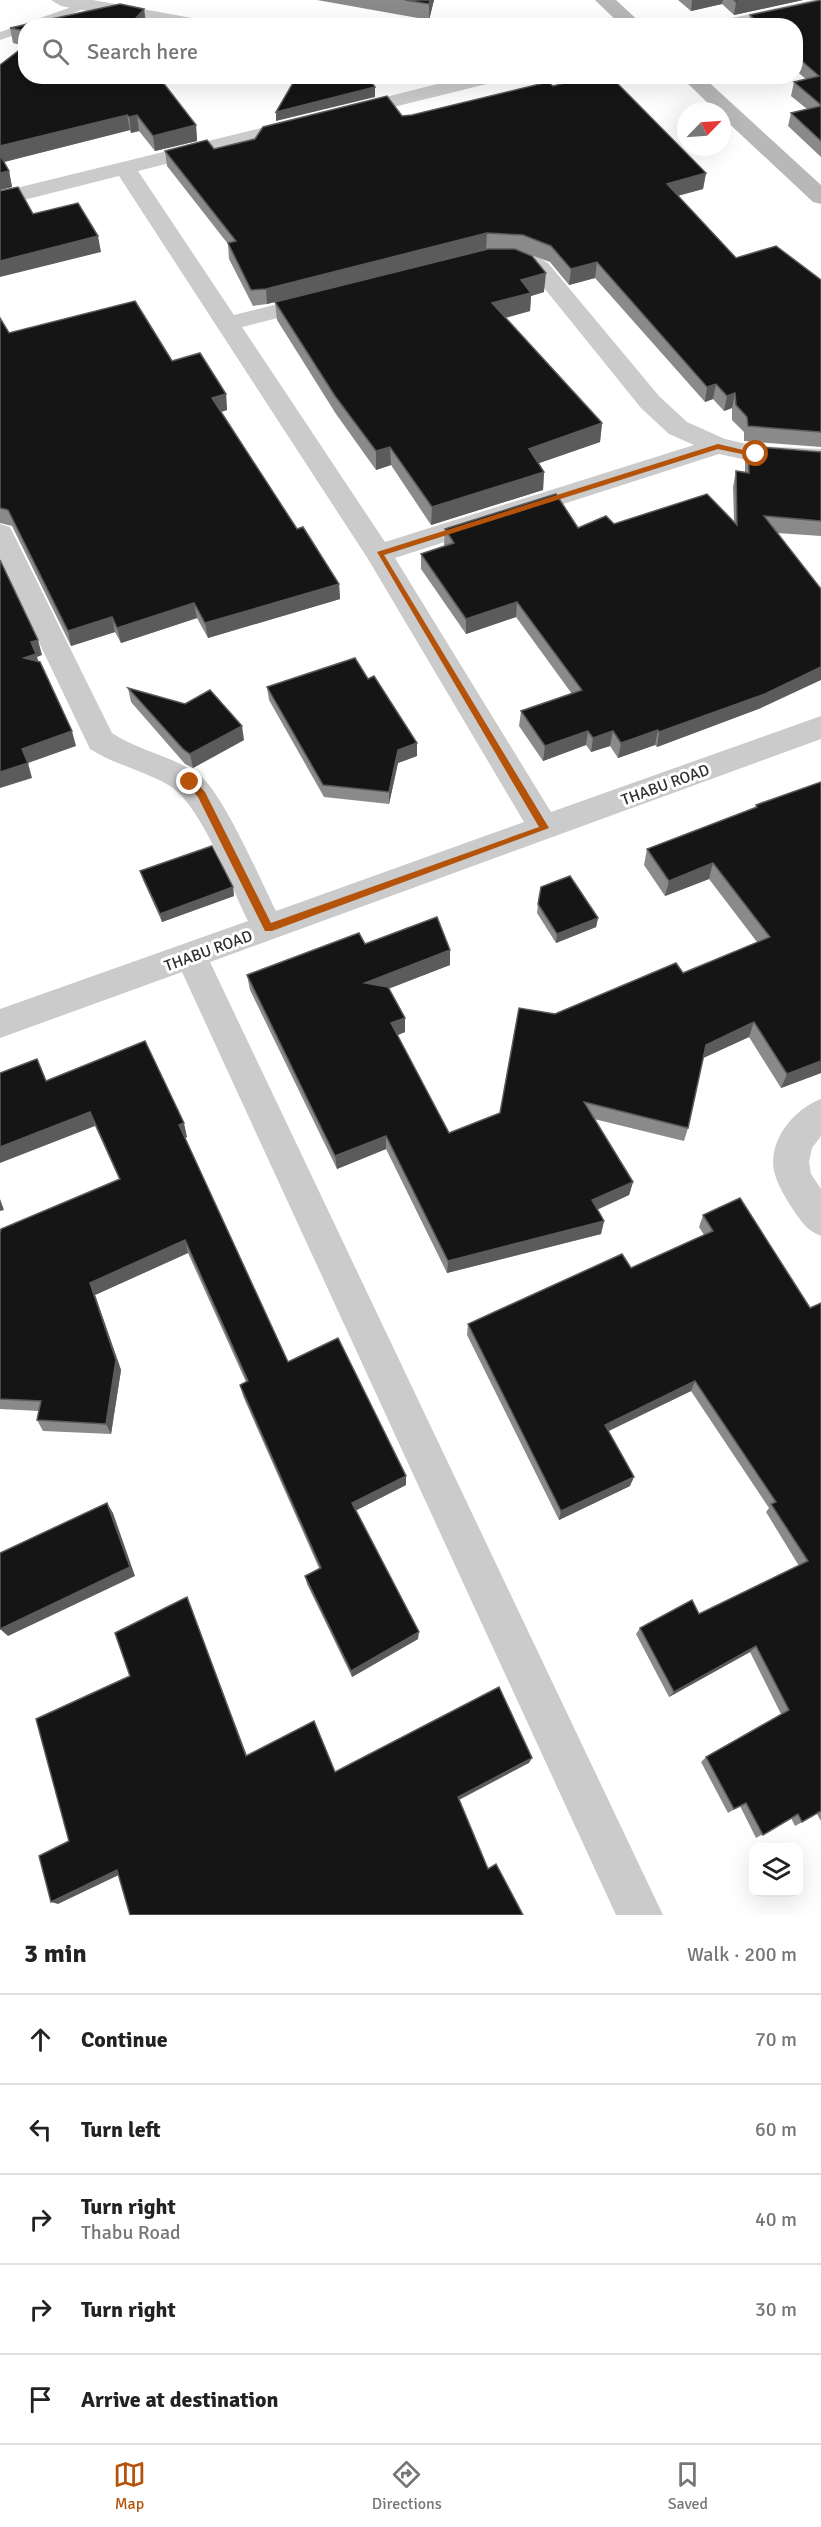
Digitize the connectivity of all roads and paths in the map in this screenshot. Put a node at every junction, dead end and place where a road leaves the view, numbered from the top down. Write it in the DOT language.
graph roads {
  1 [pos="61,0"];
  2 [pos="605,0"];
  3 [pos="821,4"];
  4 [pos="87,5"];
  5 [pos="50,18"];
  6 [pos="159,18"];
  7 [pos="625,18"];
  8 [pos="757,18"];
  9 [pos="18,29"];
  10 [pos="0,36"];
  11 [pos="464,84"];
  12 [pos="699,84"];
  13 [pos="125,168"];
  14 [pos="821,196"];
  15 [pos="0,199"];
  16 [pos="487,258"];
  17 [pos="341,294"];
  18 [pos="229,323"];
  19 [pos="718,446"];
  20 [pos="821,457"];
  21 [pos="0,533"];
  22 [pos="379,554"];
  23 [pos="821,727"];
  24 [pos="544,828"];
  25 [pos="268,928"];
  26 [pos="191,956"];
  27 [pos="0,1024"];
  28 [pos="821,1115"];
  29 [pos="821,1219"];
  30 [pos="640,1915"];
  1 -- 4 [label="street"];
  2 -- 7 [label="main road"];
  3 -- 8 [label="street"];
  4 -- 5 [label="lane"];
  4 -- 6 [label="street"];
  9 -- 10 [label="lane"];
  11 -- 13 [label="street"];
  12 -- 14 [label="main road"];
  13 -- 15 [label="street"];
  13 -- 18 [label="street"];
  16 -- 19 [label="street"];
  17 -- 18 [label="street"];
  18 -- 22 [label="street"];
  19 -- 20 [label="street"];
  19 -- 22 [label="street"];
  21 -- 25 [label="street"];
  22 -- 24 [label="street"];
  23 -- 24 [label="street, THABU ROAD"];
  24 -- 25 [label="street, THABU ROAD"];
  25 -- 26 [label="street, THABU ROAD"];
  26 -- 27 [label="street, THABU ROAD"];
  26 -- 30 [label="street"];
  28 -- 29 [label="street"];
}
